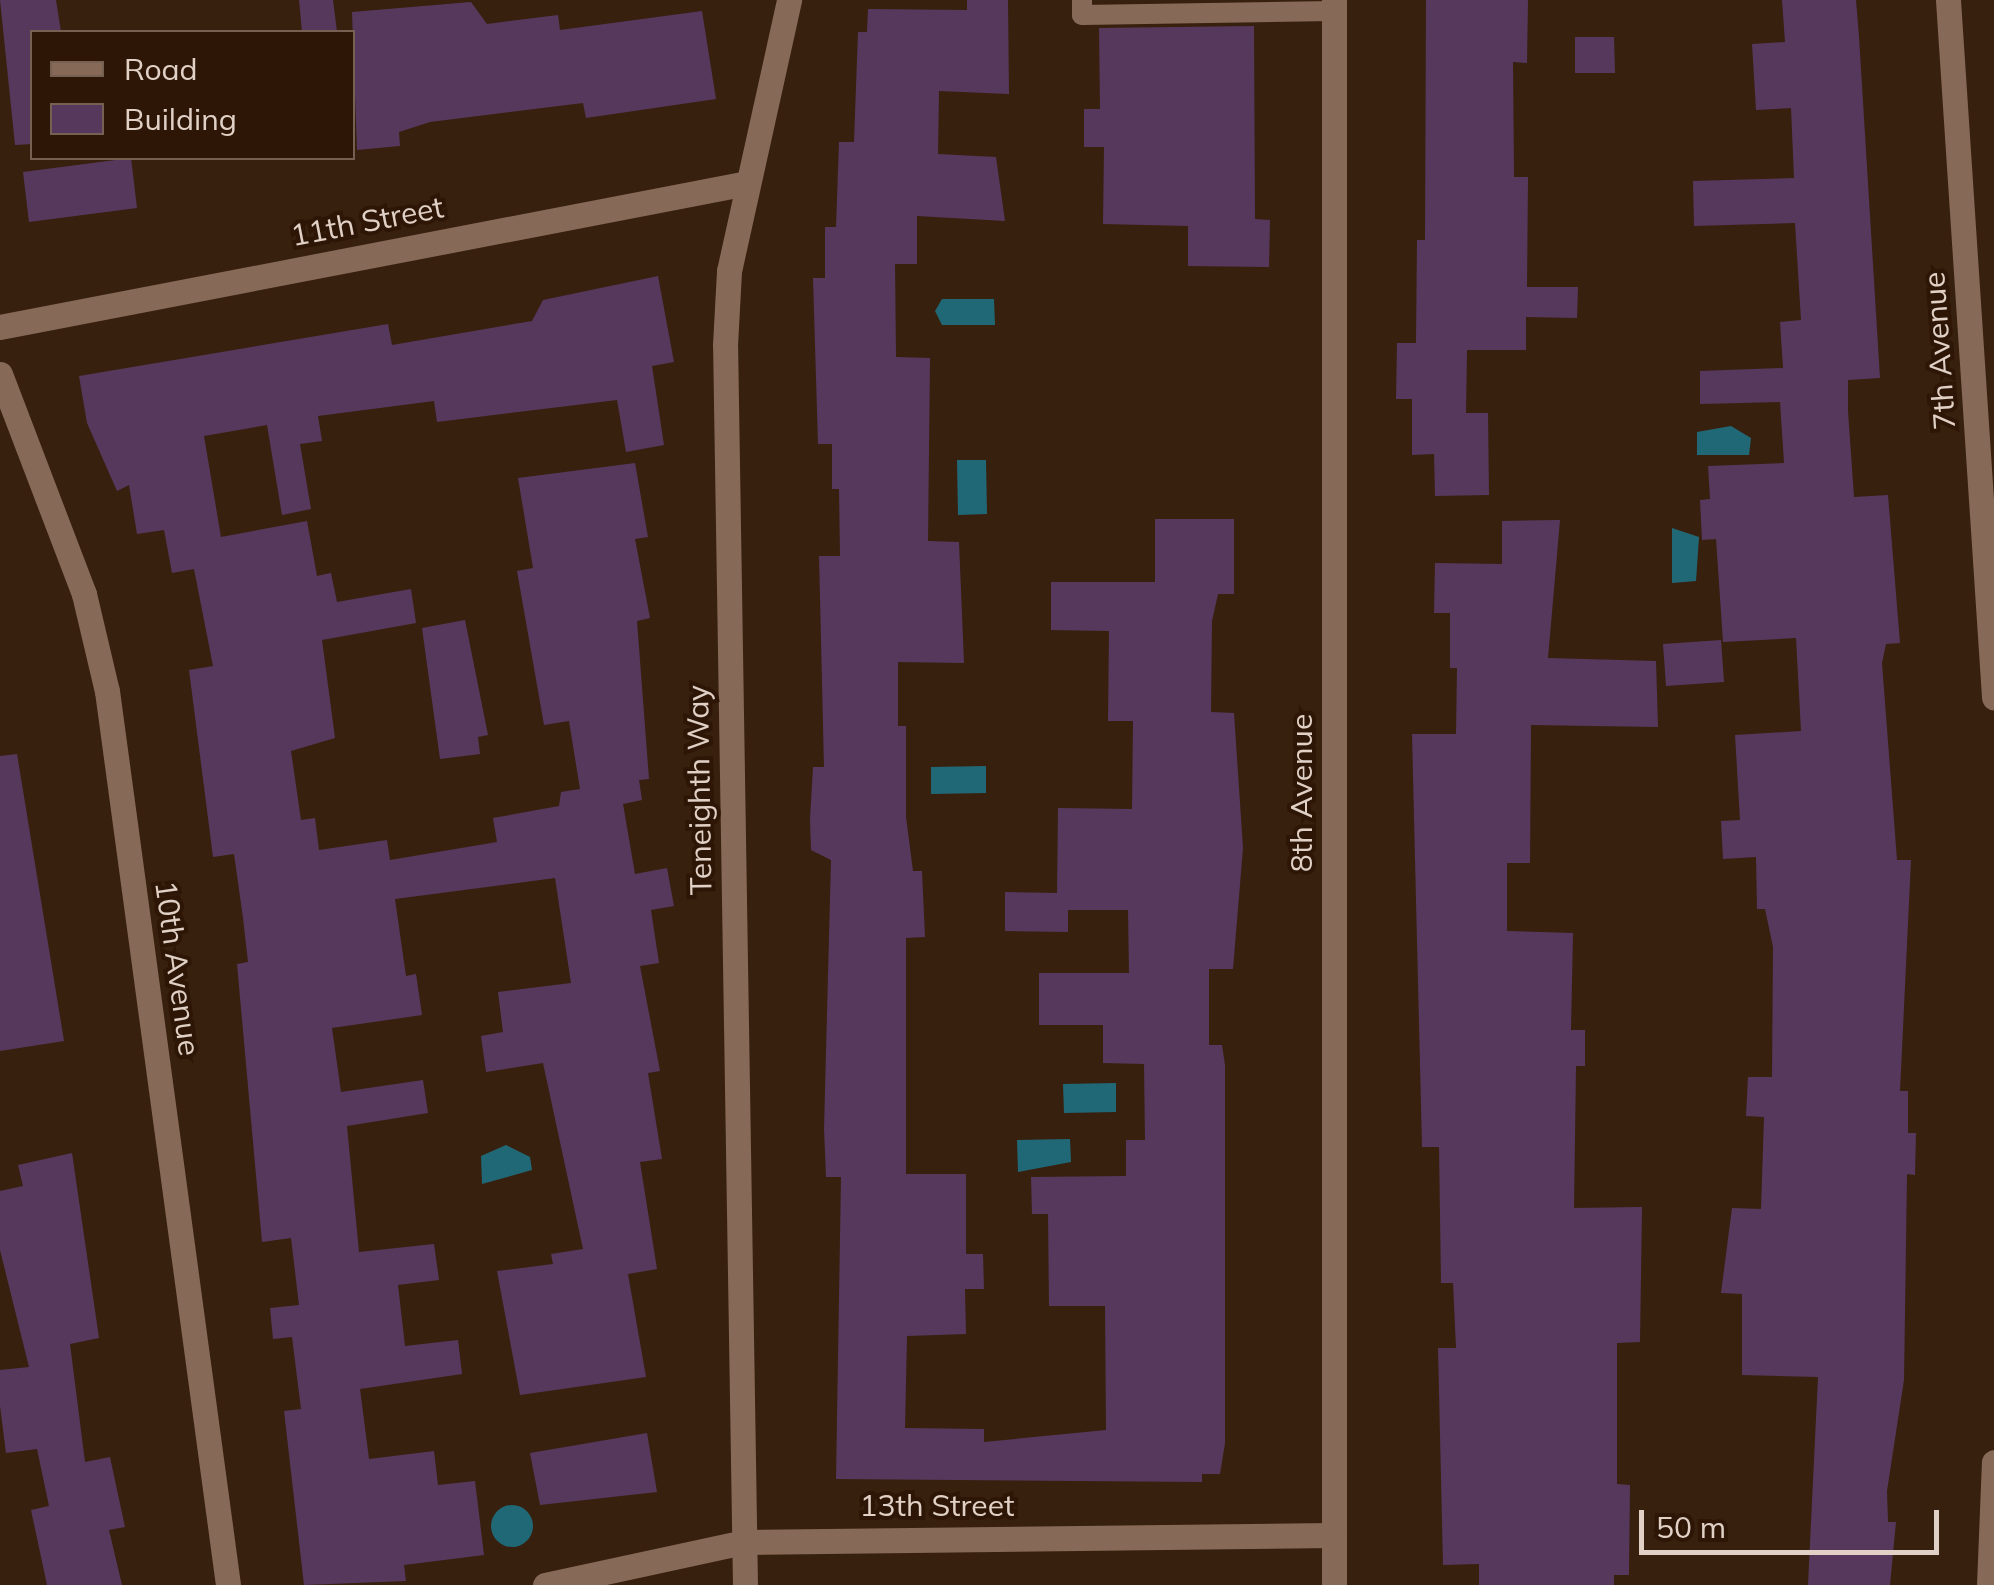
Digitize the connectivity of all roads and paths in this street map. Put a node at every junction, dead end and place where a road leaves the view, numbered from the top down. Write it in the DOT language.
graph roads {
  1 [pos="789,0"];
  2 [pos="1082,0"];
  3 [pos="1948,0"];
  4 [pos="1334,6"];
  5 [pos="747,184"];
  6 [pos="0,326"];
  7 [pos="0,374"];
  8 [pos="1994,697"];
  9 [pos="1994,1462"];
  10 [pos="1334,1534"];
  11 [pos="744,1542"];
  12 [pos="228,1585"];
  13 [pos="545,1585"];
  14 [pos="744,1585"];
  15 [pos="1334,1585"];
  16 [pos="1989,1585"];
  1 -- 5 [label="street, Teneighth Way"];
  2 -- 4 [label="lane"];
  3 -- 8 [label="street, 7th Avenue"];
  4 -- 10 [label="street, 8th Avenue"];
  5 -- 6 [label="street, 11th Street"];
  5 -- 11 [label="street, Teneighth Way"];
  7 -- 12 [label="street, 10th Avenue"];
  9 -- 16 [label="street"];
  10 -- 11 [label="street, 13th Street"];
  10 -- 15 [label="street, 8th Avenue"];
  11 -- 13 [label="street, 13th Street"];
  11 -- 14 [label="street, Teneighth Way"];
}
